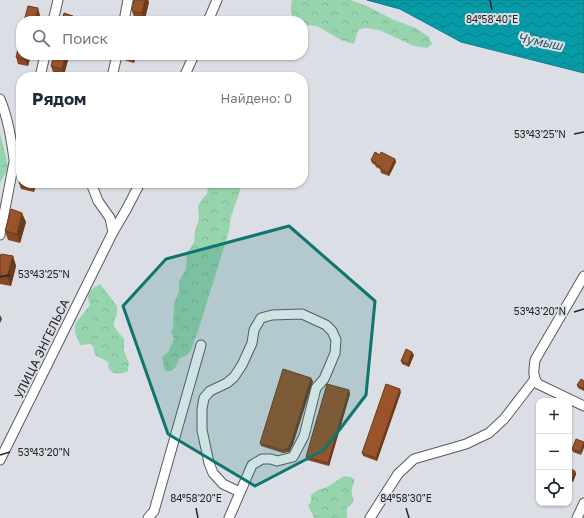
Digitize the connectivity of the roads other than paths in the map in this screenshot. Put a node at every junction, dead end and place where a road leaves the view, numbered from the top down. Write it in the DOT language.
graph roads {
  1 [pos="58,0"];
  2 [pos="128,0"];
  3 [pos="217,0"];
  4 [pos="54,16"];
  5 [pos="125,16"];
  6 [pos="210,16"];
  7 [pos="44,60"];
  8 [pos="116,60"];
  9 [pos="192,60"];
  10 [pos="41,72"];
  11 [pos="113,72"];
  12 [pos="186,72"];
  13 [pos="0,98"];
  14 [pos="16,155"];
  15 [pos="14,162"];
  16 [pos="93,188"];
  17 [pos="137,188"];
  18 [pos="113,232"];
  19 [pos="0,235"];
  20 [pos="583,280"];
  21 [pos="201,346"];
  22 [pos="535,379"];
  23 [pos="584,406"];
  24 [pos="0,460"];
  25 [pos="240,492"];
  26 [pos="584,503"];
  27 [pos="148,518"];
  28 [pos="229,518"];
  29 [pos="370,518"];
  30 [pos="576,518"];
  1 -- 4 [label="street"];
  2 -- 5 [label="street"];
  3 -- 6 [label="street"];
  7 -- 10 [label="street"];
  8 -- 11 [label="street"];
  9 -- 12 [label="street"];
  13 -- 15 [label="street"];
  14 -- 15 [label="street"];
  15 -- 19 [label="street"];
  16 -- 18 [label="street"];
  17 -- 18 [label="street, УЛИЦА ЭНГЕЛЬСА"];
  18 -- 24 [label="street, УЛИЦА ЭНГЕЛЬСА"];
  20 -- 22 [label="street"];
  21 -- 27 [label="street"];
  22 -- 23 [label="street"];
  22 -- 29 [label="street"];
  25 -- 25 [label="street"];
  25 -- 28 [label="street"];
  26 -- 30 [label="street"];
}
